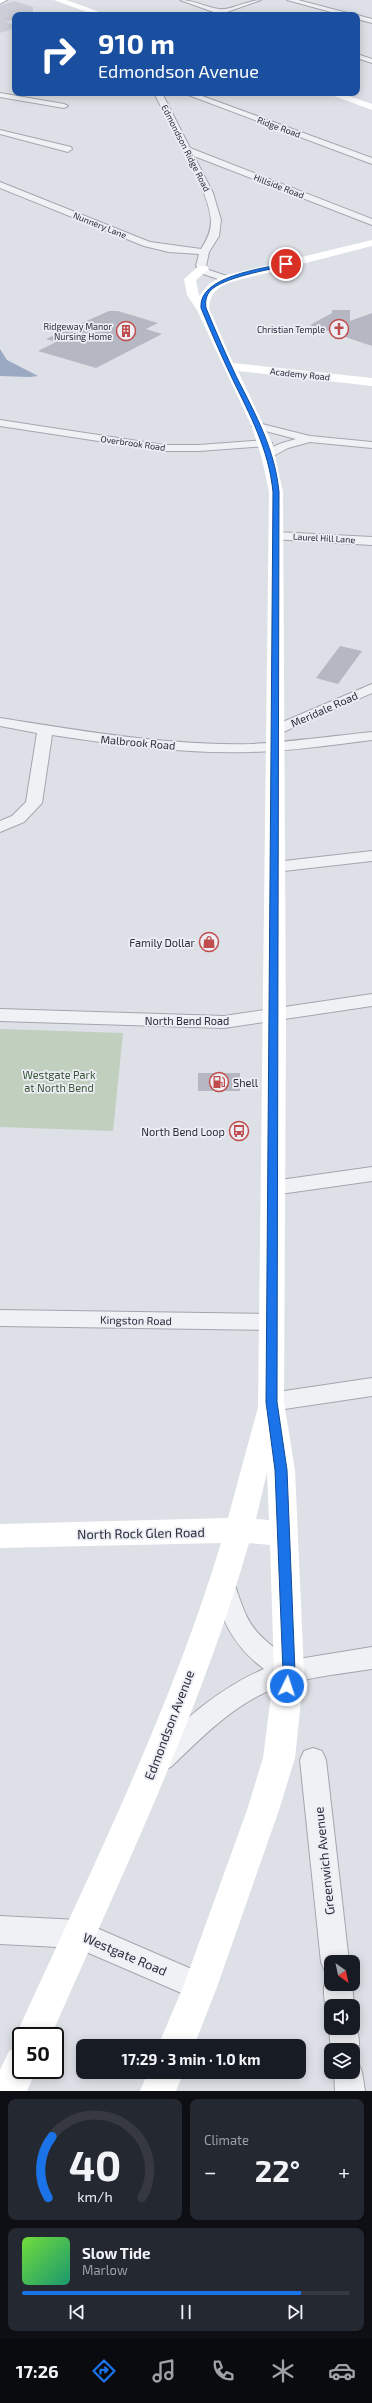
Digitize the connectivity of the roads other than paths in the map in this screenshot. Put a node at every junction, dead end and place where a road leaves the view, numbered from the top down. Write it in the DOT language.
graph roads {
  1 [pos="3,0"];
  2 [pos="58,0"];
  3 [pos="183,0"];
  4 [pos="258,0"];
  5 [pos="290,0"];
  6 [pos="0,1"];
  7 [pos="95,12"];
  8 [pos="221,12"];
  9 [pos="339,12"];
  10 [pos="360,18"];
  11 [pos="372,21"];
  12 [pos="360,57"];
  13 [pos="372,61"];
  14 [pos="0,95"];
  15 [pos="160,96"];
  16 [pos="195,96"];
  17 [pos="340,96"];
  18 [pos="64,106"];
  19 [pos="372,107"];
  20 [pos="0,132"];
  21 [pos="68,149"];
  22 [pos="187,150"];
  23 [pos="372,161"];
  24 [pos="0,185"];
  25 [pos="372,222"];
  26 [pos="372,243"];
  27 [pos="204,252"];
  28 [pos="203,269"];
  29 [pos="227,279"];
  30 [pos="203,308"];
  31 [pos="229,366"];
  32 [pos="372,382"];
  33 [pos="0,423"];
  34 [pos="258,426"];
  35 [pos="310,439"];
  36 [pos="372,445"];
  37 [pos="268,449"];
  38 [pos="276,536"];
  39 [pos="372,541"];
  40 [pos="372,688"];
  41 [pos="0,722"];
  42 [pos="45,730"];
  43 [pos="372,736"];
  44 [pos="276,738"];
  45 [pos="0,827"];
  46 [pos="372,856"];
  47 [pos="275,867"];
  48 [pos="372,1000"];
  49 [pos="275,1014"];
  50 [pos="0,1015"];
  51 [pos="372,1174"];
  52 [pos="273,1188"];
  53 [pos="0,1318"];
  54 [pos="272,1322"];
  55 [pos="372,1387"];
  56 [pos="271,1402"];
  57 [pos="239,1530"];
  58 [pos="282,1534"];
  59 [pos="0,1536"];
  60 [pos="223,1584"];
  61 [pos="372,1658"];
  62 [pos="289,1672"];
  63 [pos="313,1760"];
  64 [pos="156,1763"];
  65 [pos="0,1930"];
  66 [pos="78,1934"];
  67 [pos="334,1955"];
  68 [pos="200,1987"];
  69 [pos="37,2027"];
  70 [pos="179,2039"];
  71 [pos="14,2079"];
  72 [pos="163,2079"];
  73 [pos="349,2079"];
  74 [pos="9,2091"];
  75 [pos="158,2091"];
  76 [pos="350,2091"];
  1 -- 6 [label="main road"];
  2 -- 7 [label="main road"];
  3 -- 8 [label="street"];
  4 -- 8 [label="street"];
  5 -- 9 [label="street"];
  10 -- 11 [label="street"];
  12 -- 13 [label="street"];
  14 -- 18 [label="street"];
  15 -- 22 [label="street, Edmondson Ridge Road"];
  16 -- 23 [label="street, Ridge Road"];
  17 -- 19 [label="main road"];
  20 -- 21 [label="street"];
  22 -- 25 [label="street, Hillside Road"];
  22 -- 27 [label="street, Edmondson Ridge Road"];
  24 -- 27 [label="street, Nunnery Lane"];
  26 -- 29 [label="main road"];
  27 -- 28 [label="street, Edmondson Ridge Road"];
  28 -- 29 [label="street"];
  28 -- 30 [label="main road, Edmondson Avenue"];
  29 -- 30 [label="main road"];
  30 -- 31 [label="main road, Edmondson Avenue"];
  31 -- 32 [label="main road, Academy Road"];
  31 -- 34 [label="main road, Edmondson Avenue"];
  33 -- 37 [label="street, Overbrook Road"];
  34 -- 35 [label="street, Overbrook Road"];
  34 -- 37 [label="main road, Edmondson Avenue"];
  35 -- 36 [label="street, Overbrook Road"];
  35 -- 37 [label="street, Overbrook Road"];
  37 -- 38 [label="main road, Edmondson Avenue"];
  38 -- 39 [label="street, Laurel Hill Lane"];
  38 -- 44 [label="main road, Edmondson Avenue"];
  40 -- 44 [label="street, Meridale Road"];
  41 -- 42 [label="street, Malbrook Road"];
  42 -- 44 [label="street, Malbrook Road"];
  42 -- 45 [label="street"];
  43 -- 44 [label="street, Malbrook Road"];
  44 -- 47 [label="main road, Edmondson Avenue"];
  46 -- 47 [label="street"];
  47 -- 49 [label="main road, Edmondson Avenue"];
  48 -- 49 [label="street, North Bend Road"];
  49 -- 50 [label="street, North Bend Road"];
  49 -- 52 [label="main road, Edmondson Avenue"];
  51 -- 52 [label="street"];
  52 -- 54 [label="main road, Edmondson Avenue"];
  53 -- 54 [label="street, Kingston Road"];
  54 -- 56 [label="main road, Edmondson Avenue"];
  55 -- 56 [label="street"];
  56 -- 57 [label="main road, Edmondson Avenue"];
  56 -- 58 [label="main road, Edmondson Avenue"];
  57 -- 58 [label="main road, North Rock Glen Road"];
  57 -- 59 [label="main road, North Rock Glen Road"];
  57 -- 60 [label="main road, Edmondson Avenue"];
  58 -- 62 [label="main road, Edmondson Avenue"];
  60 -- 62 [label="street"];
  60 -- 64 [label="main road, Edmondson Avenue"];
  61 -- 62 [label="street"];
  62 -- 64 [label="street"];
  62 -- 68 [label="main road, Edmondson Avenue"];
  63 -- 67 [label="street, Greenwich Avenue"];
  64 -- 66 [label="main road, Edmondson Avenue"];
  65 -- 66 [label="street, Westgate Road"];
  66 -- 68 [label="street, Westgate Road"];
  66 -- 69 [label="main road, Edmondson Avenue"];
  68 -- 70 [label="main road, Edmondson Avenue"];
  71 -- 74 [label="main road"];
  72 -- 75 [label="main road"];
  73 -- 76 [label="street"];
}
